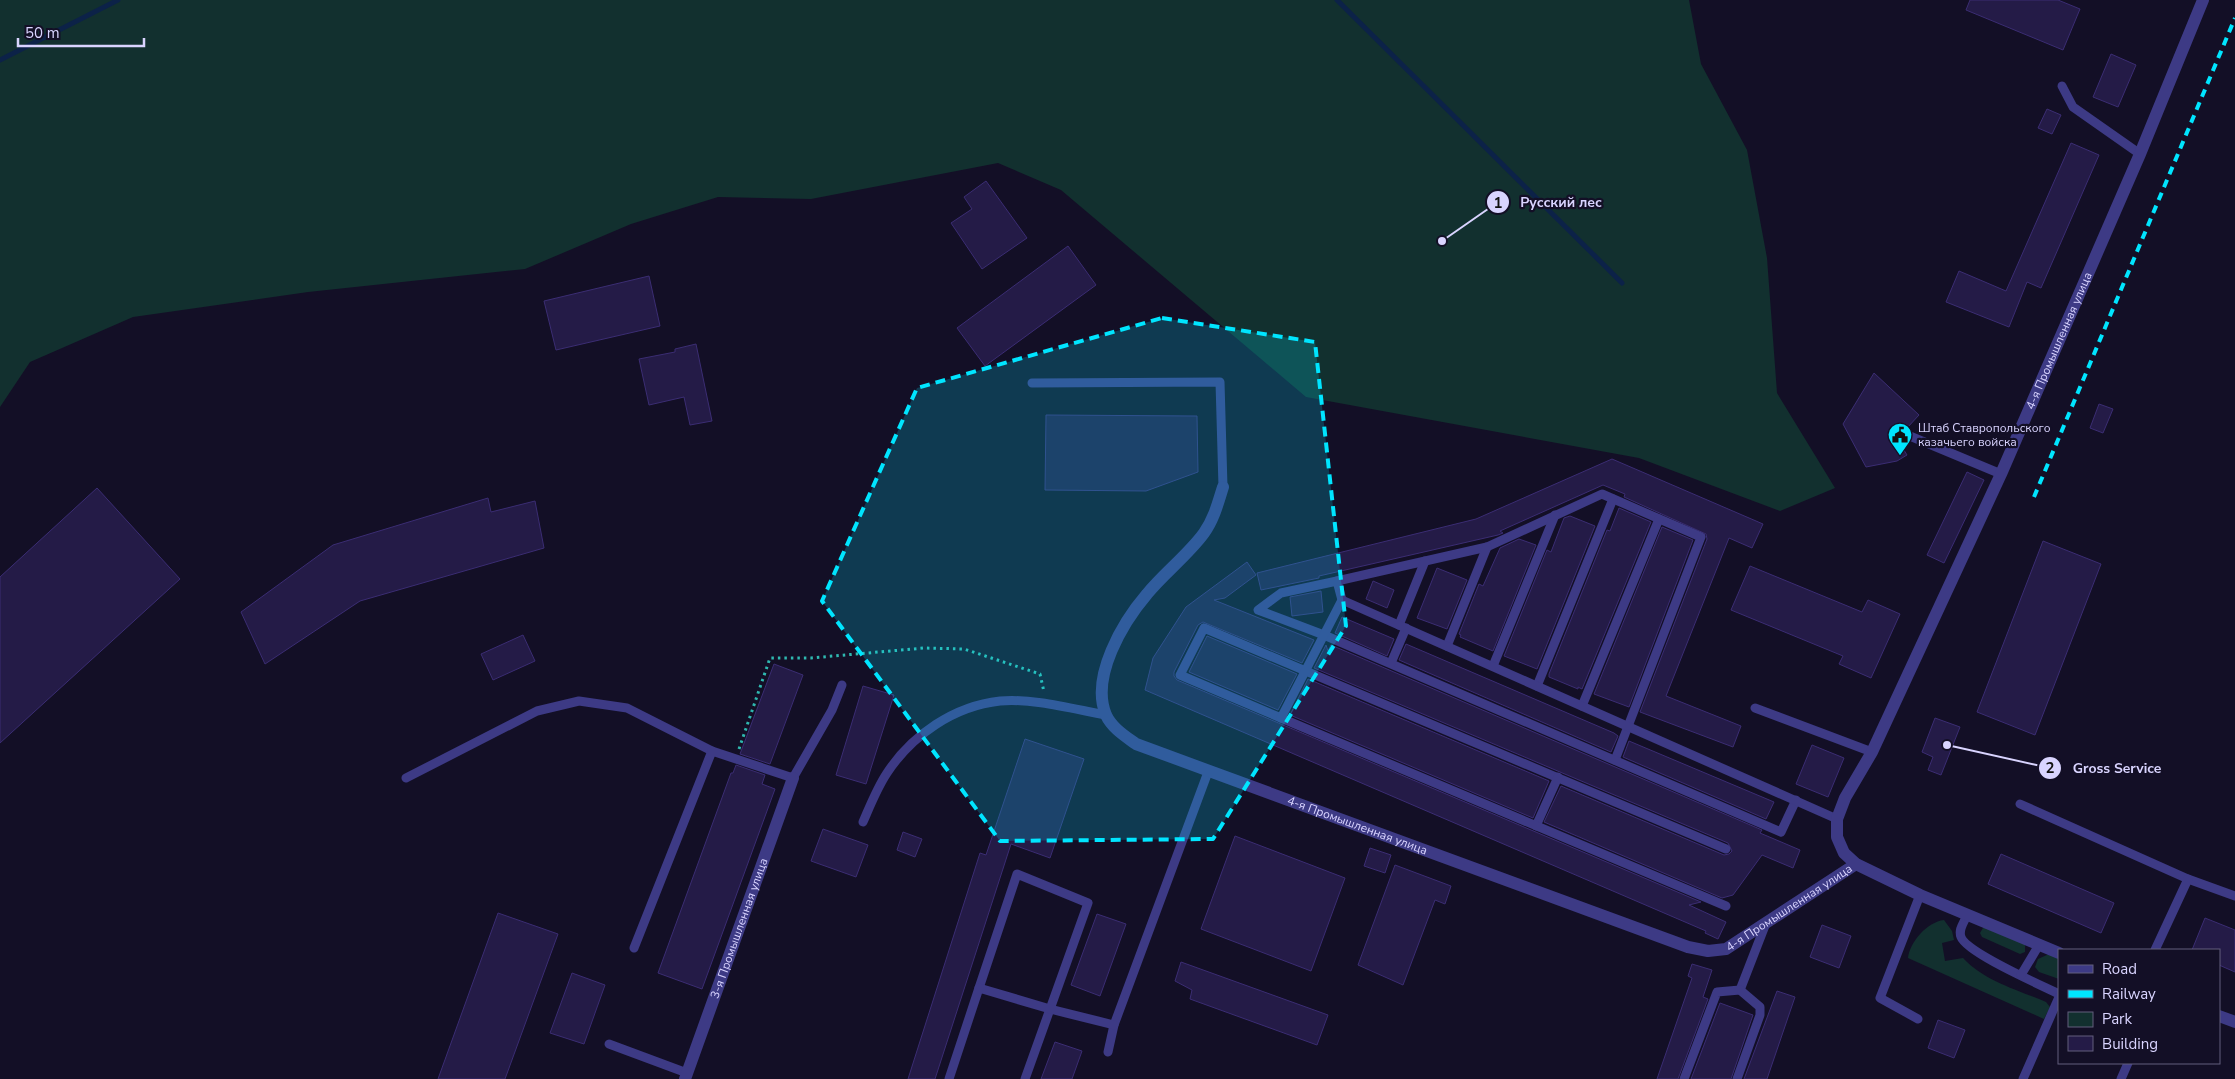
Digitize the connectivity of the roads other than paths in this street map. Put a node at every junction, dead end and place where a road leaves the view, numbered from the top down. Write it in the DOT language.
graph roads {
  1 [pos="2203,0"];
  2 [pos="2062,86"];
  3 [pos="2140,154"];
  4 [pos="1032,383"];
  5 [pos="1905,434"];
  6 [pos="2001,474"];
  7 [pos="1223,487"];
  8 [pos="1613,499"];
  9 [pos="1555,515"];
  10 [pos="1659,519"];
  11 [pos="1487,547"];
  12 [pos="1425,561"];
  13 [pos="1337,581"];
  14 [pos="1342,600"];
  15 [pos="1402,627"];
  16 [pos="1324,635"];
  17 [pos="1447,646"];
  18 [pos="1391,663"];
  19 [pos="1493,666"];
  20 [pos="1306,670"];
  21 [pos="842,685"];
  22 [pos="1537,686"];
  23 [pos="1582,706"];
  24 [pos="1755,708"];
  25 [pos="1106,715"];
  26 [pos="1280,718"];
  27 [pos="1628,726"];
  28 [pos="712,751"];
  29 [pos="1872,752"];
  30 [pos="1615,760"];
  31 [pos="1208,772"];
  32 [pos="1558,777"];
  33 [pos="406,778"];
  34 [pos="793,778"];
  35 [pos="1796,800"];
  36 [pos="2020,804"];
  37 [pos="1837,819"];
  38 [pos="863,822"];
  39 [pos="1536,826"];
  40 [pos="1726,849"];
  41 [pos="1856,864"];
  42 [pos="2188,879"];
  43 [pos="1920,895"];
  44 [pos="2235,896"];
  45 [pos="1726,906"];
  46 [pos="1967,916"];
  47 [pos="1766,922"];
  48 [pos="2039,945"];
  49 [pos="634,948"];
  50 [pos="2155,949"];
  51 [pos="2058,953"];
  52 [pos="2021,976"];
  53 [pos="979,988"];
  54 [pos="1740,990"];
  55 [pos="2058,995"];
  56 [pos="2058,998"];
  57 [pos="1050,1009"];
  58 [pos="2220,1016"];
  59 [pos="1918,1018"];
  60 [pos="2235,1022"];
  61 [pos="1114,1025"];
  62 [pos="609,1044"];
  63 [pos="1108,1052"];
  64 [pos="2128,1064"];
  65 [pos="686,1076"];
  66 [pos="949,1079"];
  67 [pos="1025,1079"];
  68 [pos="1684,1079"];
  69 [pos="1737,1079"];
  70 [pos="2023,1079"];
  71 [pos="2121,1079"];
  1 -- 3 [label="street, 4-я Промышленная улица"];
  2 -- 3 [label="lane"];
  3 -- 6 [label="street, 4-я Промышленная улица"];
  4 -- 7 [label="lane"];
  5 -- 6 [label="lane"];
  6 -- 29 [label="street, 4-я Промышленная улица"];
  7 -- 25 [label="street"];
  8 -- 9 [label="lane"];
  8 -- 10 [label="lane"];
  8 -- 22 [label="lane"];
  9 -- 11 [label="lane"];
  9 -- 19 [label="lane"];
  10 -- 23 [label="lane"];
  10 -- 27 [label="lane"];
  11 -- 12 [label="lane"];
  11 -- 17 [label="lane"];
  12 -- 13 [label="lane"];
  12 -- 15 [label="lane"];
  13 -- 14 [label="lane"];
  13 -- 16 [label="lane"];
  14 -- 15 [label="lane"];
  14 -- 16 [label="lane"];
  15 -- 17 [label="lane"];
  15 -- 18 [label="lane"];
  16 -- 18 [label="lane"];
  16 -- 20 [label="lane"];
  17 -- 19 [label="lane"];
  18 -- 30 [label="lane"];
  19 -- 22 [label="lane"];
  20 -- 26 [label="lane"];
  20 -- 26 [label="lane"];
  20 -- 32 [label="lane"];
  21 -- 34 [label="lane"];
  22 -- 23 [label="lane"];
  23 -- 27 [label="lane"];
  24 -- 29 [label="lane"];
  25 -- 31 [label="street, 4-я Промышленная улица"];
  25 -- 38 [label="lane"];
  26 -- 39 [label="lane"];
  27 -- 30 [label="lane"];
  27 -- 35 [label="lane"];
  28 -- 33 [label="lane"];
  28 -- 34 [label="lane"];
  28 -- 49 [label="lane"];
  29 -- 37 [label="street, 4-я Промышленная улица"];
  30 -- 35 [label="lane"];
  31 -- 47 [label="street, 4-я Промышленная улица"];
  31 -- 61 [label="lane"];
  32 -- 39 [label="lane"];
  32 -- 40 [label="lane"];
  34 -- 65 [label="street, 3-я Промышленная улица"];
  35 -- 37 [label="lane"];
  36 -- 42 [label="lane"];
  37 -- 41 [label="street, 4-я Промышленная улица"];
  39 -- 45 [label="lane"];
  41 -- 43 [label="street, 4-я Промышленная улица"];
  41 -- 47 [label="street, 4-я Промышленная улица"];
  42 -- 44 [label="lane"];
  42 -- 50 [label="lane"];
  43 -- 46 [label="street, 4-я Промышленная улица"];
  43 -- 59 [label="lane"];
  46 -- 48 [label="street, 4-я Промышленная улица"];
  46 -- 52 [label="lane"];
  47 -- 54 [label="lane"];
  48 -- 51 [label="street, 4-я Промышленная улица"];
  48 -- 52 [label="lane"];
  52 -- 55 [label="lane"];
  53 -- 57 [label="lane"];
  53 -- 57 [label="lane"];
  53 -- 66 [label="lane"];
  54 -- 68 [label="lane"];
  54 -- 69 [label="lane"];
  56 -- 70 [label="lane"];
  57 -- 61 [label="lane"];
  57 -- 67 [label="lane"];
  58 -- 60 [label="street"];
  61 -- 63 [label="lane"];
  62 -- 65 [label="lane"];
  64 -- 71 [label="lane"];
}
